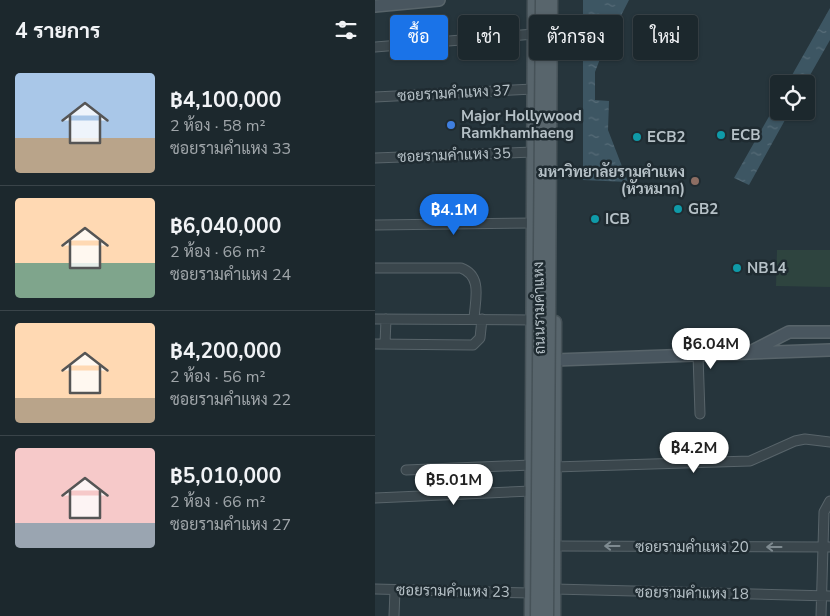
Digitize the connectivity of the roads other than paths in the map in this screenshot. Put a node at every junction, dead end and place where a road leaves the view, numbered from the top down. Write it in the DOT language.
graph roads {
  1 [pos="439,0"];
  2 [pos="534,0"];
  3 [pos="542,0"];
  4 [pos="551,0"];
  5 [pos="557,0"];
  6 [pos="375,6"];
  7 [pos="534,15"];
  8 [pos="529,34"];
  9 [pos="375,47"];
  10 [pos="533,60"];
  11 [pos="533,89"];
  12 [pos="375,97"];
  13 [pos="533,152"];
  14 [pos="375,158"];
  15 [pos="533,223"];
  16 [pos="375,225"];
  17 [pos="375,268"];
  18 [pos="375,319"];
  19 [pos="386,319"];
  20 [pos="478,319"];
  21 [pos="532,320"];
  22 [pos="818,332"];
  23 [pos="830,332"];
  24 [pos="375,344"];
  25 [pos="385,344"];
  26 [pos="830,344"];
  27 [pos="830,350"];
  28 [pos="747,352"];
  29 [pos="698,355"];
  30 [pos="555,360"];
  31 [pos="531,368"];
  32 [pos="700,414"];
  33 [pos="830,442"];
  34 [pos="531,465"];
  35 [pos="554,467"];
  36 [pos="406,470"];
  37 [pos="531,491"];
  38 [pos="375,498"];
  39 [pos="830,501"];
  40 [pos="531,524"];
  41 [pos="554,524"];
  42 [pos="555,546"];
  43 [pos="827,547"];
  44 [pos="375,589"];
  45 [pos="554,589"];
  46 [pos="395,590"];
  47 [pos="531,593"];
  48 [pos="826,596"];
  49 [pos="394,616"];
  50 [pos="531,616"];
  51 [pos="537,616"];
  52 [pos="547,616"];
  53 [pos="555,616"];
  54 [pos="821,616"];
  1 -- 6 [label="main road"];
  2 -- 7 [label="main road, ถนนรามคำแหง"];
  3 -- 51 [label="main road, ถนนรามคำแหง, bridge"];
  4 -- 52 [label="main road, ถนนรามคำแหง, bridge"];
  5 -- 30 [label="main road, ถนนรามคำแหง"];
  8 -- 9 [label="street"];
  10 -- 11 [label="main road, ถนนรามคำแหง"];
  11 -- 12 [label="street, ซอยรามคำแหง 37"];
  11 -- 13 [label="main road, ถนนรามคำแหง"];
  13 -- 14 [label="street, ซอยรามคำแหง 35"];
  13 -- 15 [label="main road, ถนนรามคำแหง"];
  15 -- 16 [label="street"];
  15 -- 21 [label="main road, ถนนรามคำแหง"];
  17 -- 20 [label="street"];
  18 -- 19 [label="street"];
  19 -- 20 [label="street"];
  19 -- 25 [label="street"];
  20 -- 21 [label="street"];
  20 -- 25 [label="street"];
  21 -- 31 [label="main road, ถนนรามคำแหง"];
  22 -- 23 [label="main road"];
  22 -- 26 [label="main road"];
  22 -- 28 [label="main road"];
  24 -- 25 [label="street"];
  27 -- 28 [label="main road"];
  28 -- 29 [label="main road"];
  29 -- 30 [label="main road"];
  29 -- 32 [label="street"];
  30 -- 31 [label="main road"];
  30 -- 35 [label="main road, ถนนรามคำแหง"];
  31 -- 34 [label="main road, ถนนรามคำแหง"];
  33 -- 35 [label="street"];
  34 -- 36 [label="street"];
  34 -- 37 [label="main road, ถนนรามคำแหง"];
  35 -- 41 [label="main road, ถนนรามคำแหง"];
  37 -- 38 [label="street"];
  37 -- 40 [label="main road, ถนนรามคำแหง"];
  39 -- 43 [label="street"];
  40 -- 41 [label="main road"];
  40 -- 47 [label="main road, ถนนรามคำแหง"];
  41 -- 42 [label="main road, ถนนรามคำแหง"];
  43 -- 42 [label="street, ซอยรามคำแหง 20, one-way"];
  42 -- 45 [label="main road, ถนนรามคำแหง"];
  43 -- 48 [label="street"];
  44 -- 46 [label="street, ซอยรามคำแหง 23"];
  45 -- 48 [label="street, ซอยรามคำแหง 18"];
  45 -- 53 [label="main road, ถนนรามคำแหง"];
  46 -- 47 [label="street, ซอยรามคำแหง 23"];
  46 -- 49 [label="street"];
  47 -- 50 [label="main road, ถนนรามคำแหง"];
  48 -- 54 [label="street"];
}
